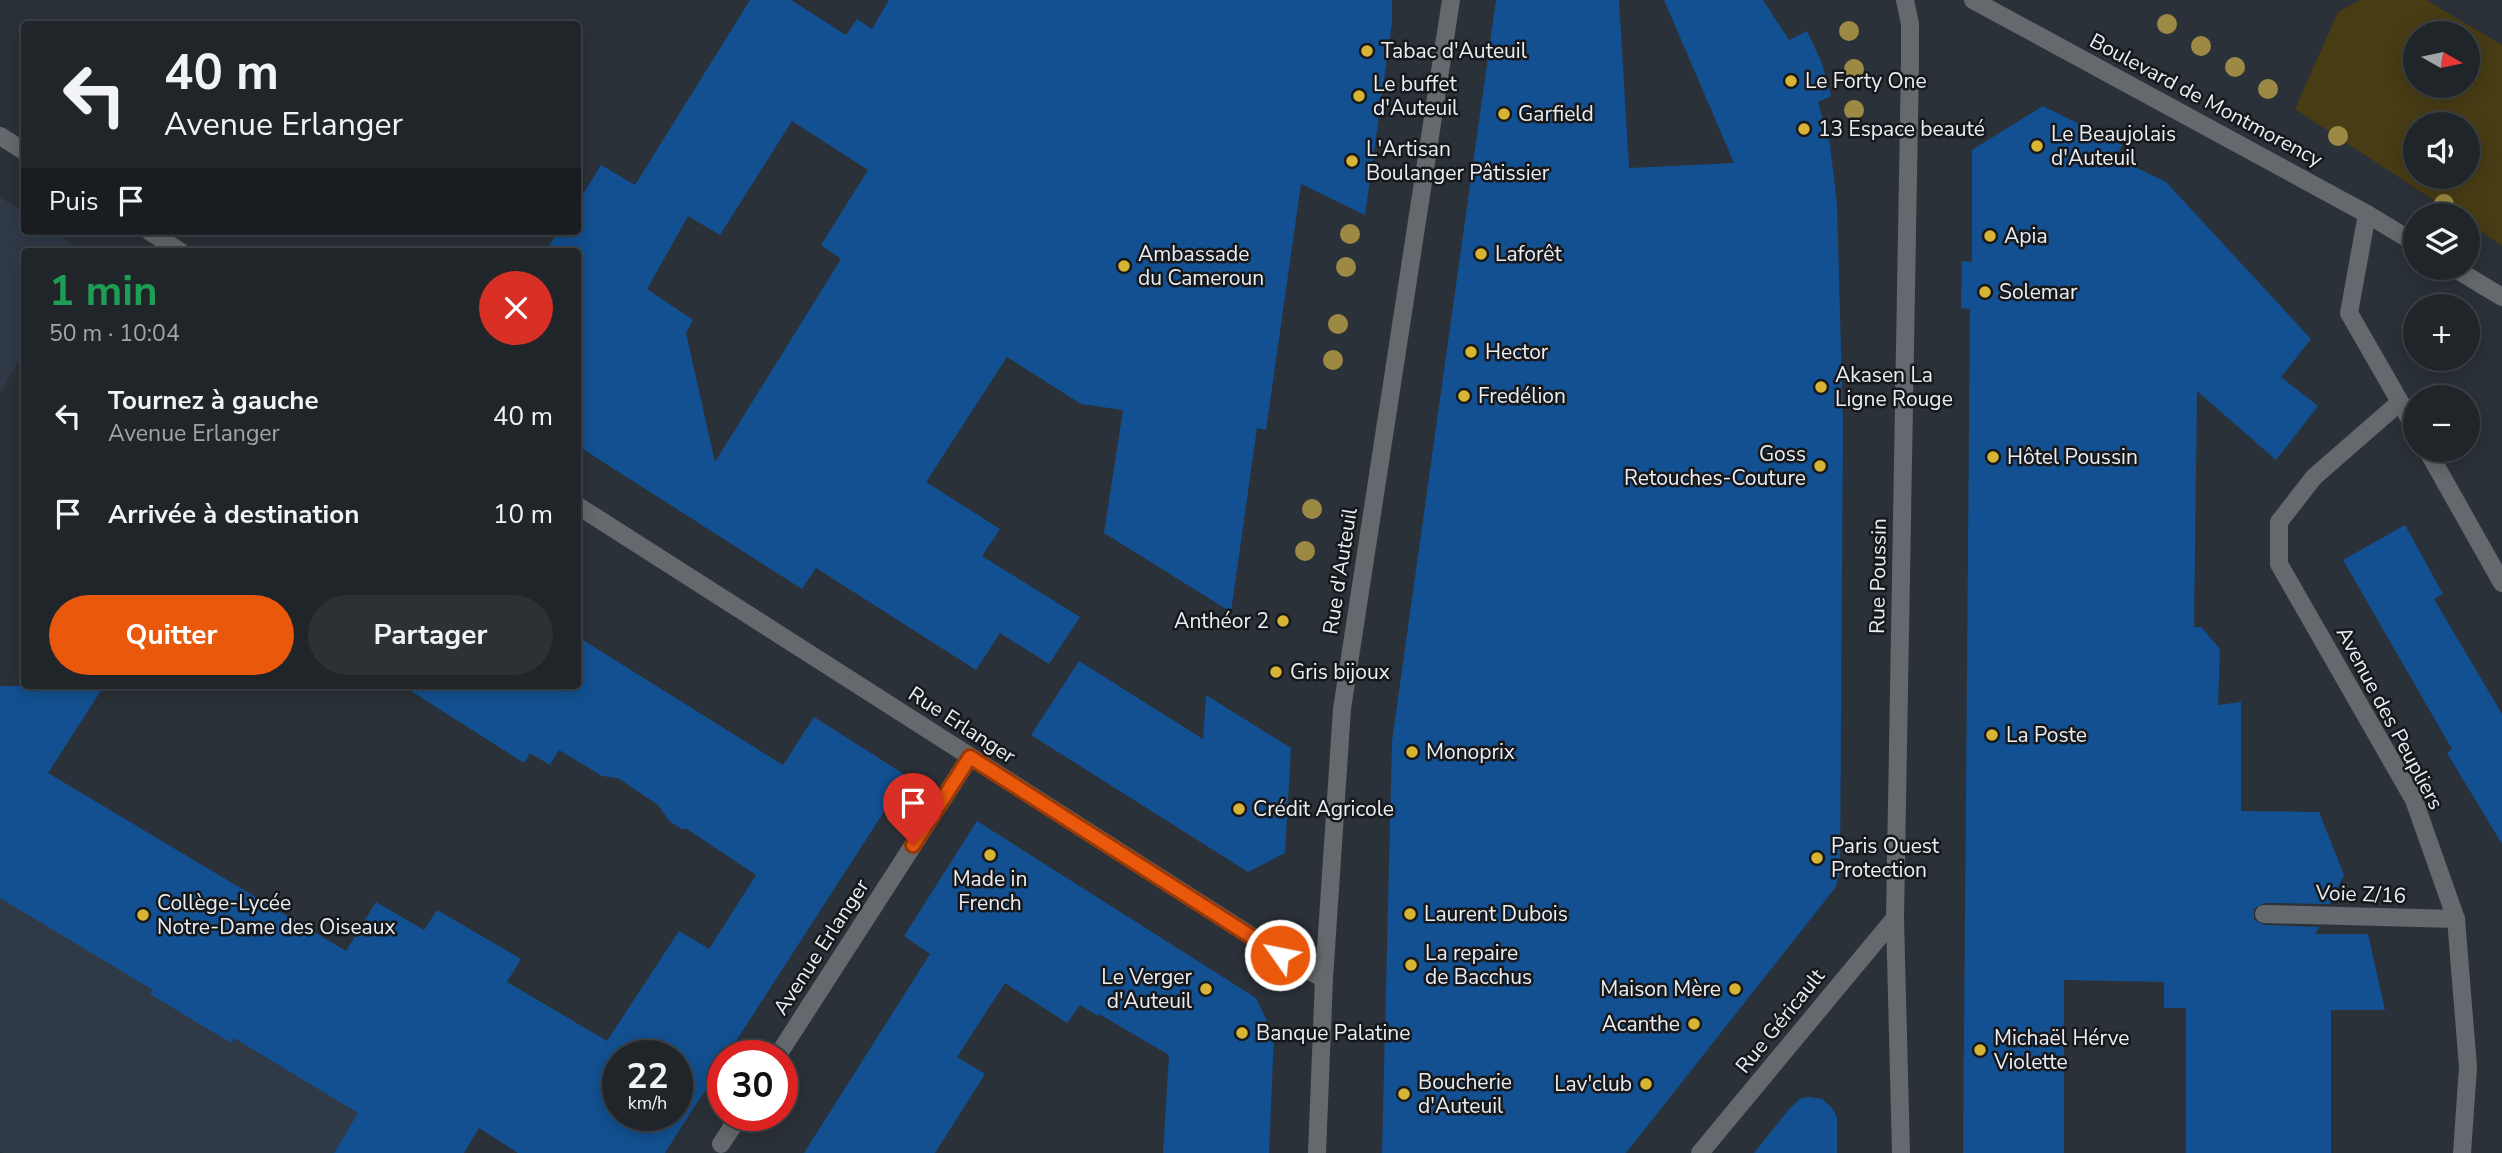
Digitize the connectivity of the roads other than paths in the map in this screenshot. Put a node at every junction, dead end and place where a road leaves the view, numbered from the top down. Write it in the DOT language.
graph roads {
  1 [pos="1451,0"];
  2 [pos="1905,0"];
  3 [pos="1973,0"];
  4 [pos="0,136"];
  5 [pos="21,149"];
  6 [pos="2367,214"];
  7 [pos="155,235"];
  8 [pos="2403,236"];
  9 [pos="175,248"];
  10 [pos="2474,280"];
  11 [pos="2502,297"];
  12 [pos="2400,402"];
  13 [pos="2403,407"];
  14 [pos="2434,462"];
  15 [pos="581,508"];
  16 [pos="2502,583"];
  17 [pos="970,757"];
  18 [pos="2264,914"];
  19 [pos="1895,918"];
  20 [pos="2456,919"];
  21 [pos="1324,979"];
  22 [pos="788,1040"];
  23 [pos="730,1131"];
  24 [pos="721,1144"];
  25 [pos="1317,1153"];
  26 [pos="1700,1153"];
  27 [pos="1901,1153"];
  28 [pos="2462,1153"];
  1 -- 21 [label="street, Rue d'Auteuil"];
  2 -- 19 [label="street, Rue Poussin"];
  3 -- 6 [label="street, Boulevard de Montmorency"];
  4 -- 5 [label="street"];
  6 -- 8 [label="street, Boulevard de Montmorency"];
  6 -- 12 [label="street"];
  7 -- 9 [label="street"];
  10 -- 11 [label="street"];
  12 -- 13 [label="street"];
  12 -- 20 [label="street, Avenue des Peupliers"];
  14 -- 16 [label="street"];
  15 -- 17 [label="street, Rue Erlanger"];
  17 -- 21 [label="street, Rue Erlanger"];
  17 -- 22 [label="street, Avenue Erlanger"];
  18 -- 20 [label="street, Voie Z/16"];
  19 -- 26 [label="street, Rue Géricault"];
  19 -- 27 [label="street, Rue Poussin"];
  20 -- 28 [label="street, Avenue des Peupliers"];
  21 -- 25 [label="street, Rue d'Auteuil"];
  23 -- 24 [label="street"];
}
